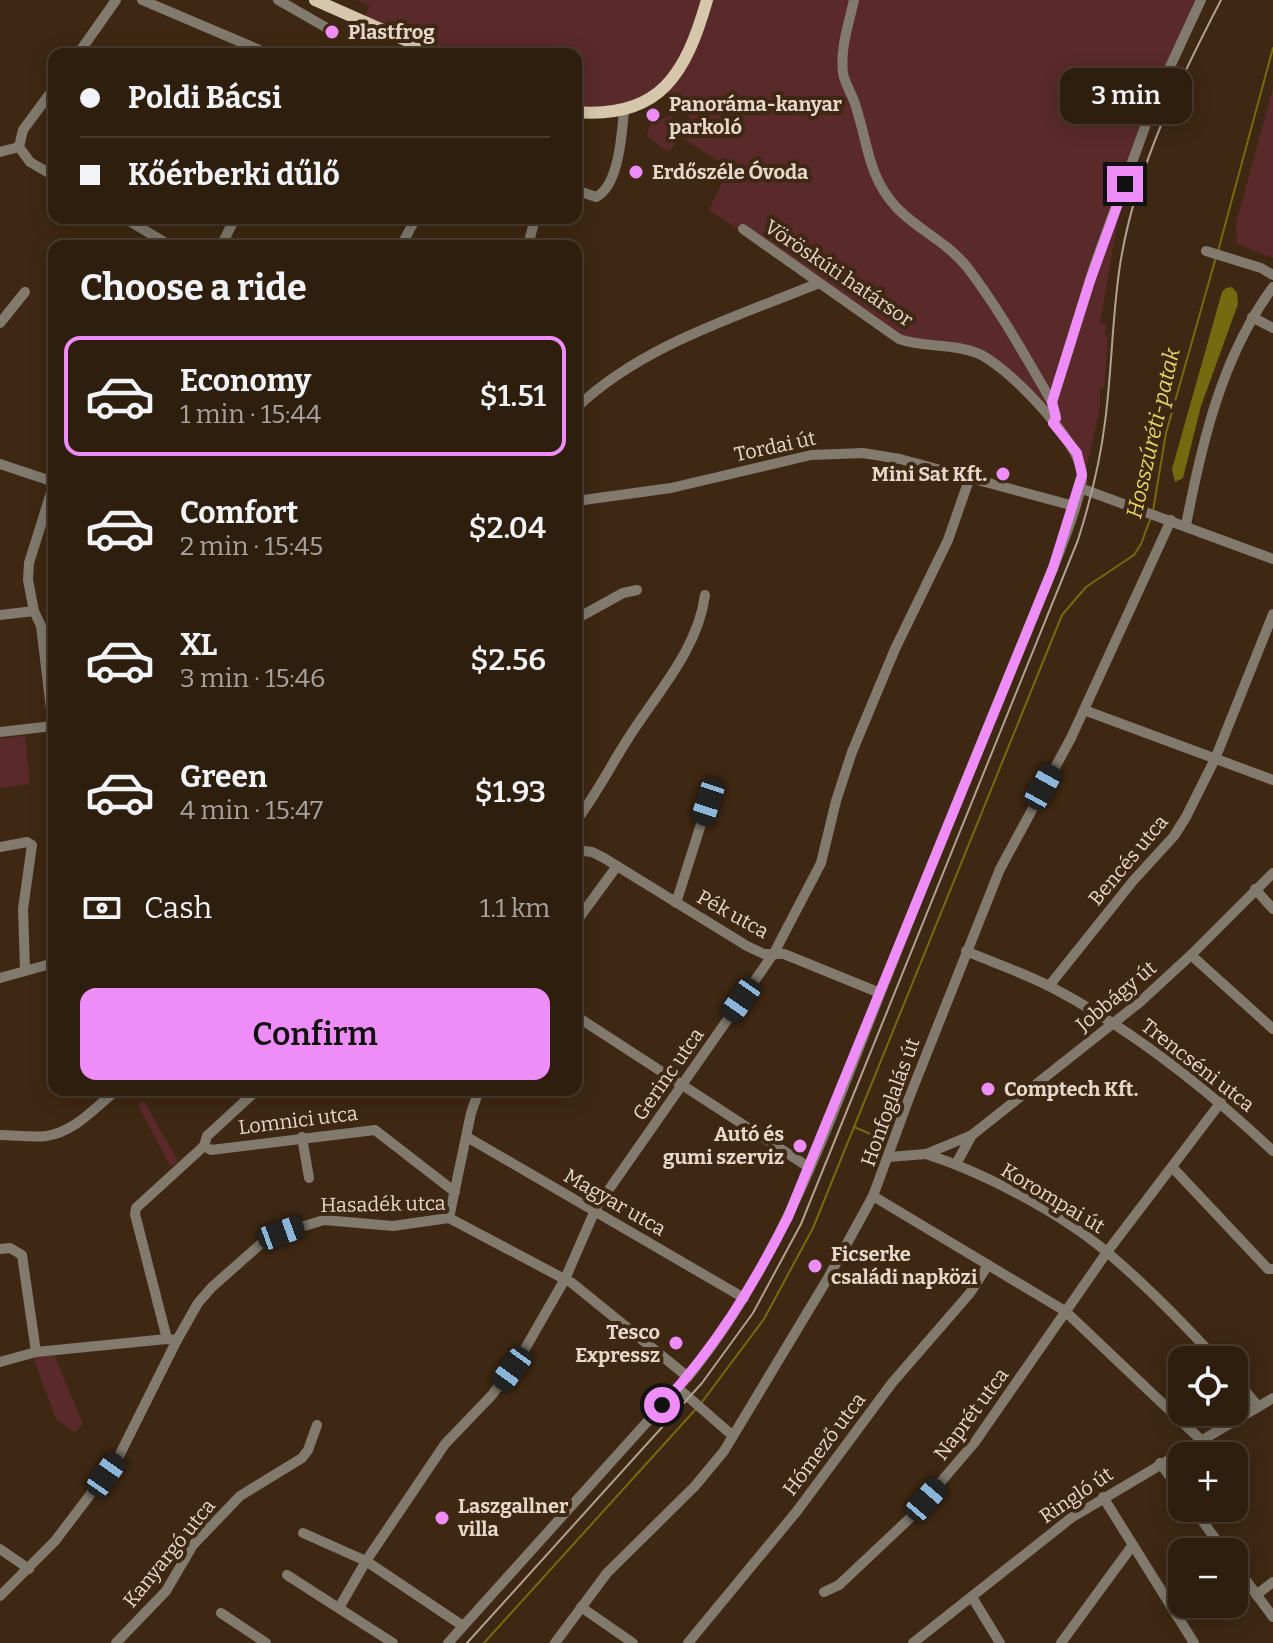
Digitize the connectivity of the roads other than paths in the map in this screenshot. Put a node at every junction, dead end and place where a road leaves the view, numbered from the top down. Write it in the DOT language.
graph roads {
  1 [pos="116,0"];
  2 [pos="142,0"];
  3 [pos="278,0"];
  4 [pos="315,0"];
  5 [pos="707,0"];
  6 [pos="854,0"];
  7 [pos="1201,0"];
  8 [pos="327,28"];
  9 [pos="82,48"];
  10 [pos="255,48"];
  11 [pos="423,48"];
  12 [pos="48,96"];
  13 [pos="624,110"];
  14 [pos="582,112"];
  15 [pos="19,147"];
  16 [pos="0,152"];
  17 [pos="48,172"];
  18 [pos="582,192"];
  19 [pos="134,224"];
  20 [pos="743,229"];
  21 [pos="161,240"];
  22 [pos="1209,251"];
  23 [pos="1273,275"];
  24 [pos="819,283"];
  25 [pos="1273,287"];
  26 [pos="25,292"];
  27 [pos="1252,317"];
  28 [pos="0,323"];
  29 [pos="1273,328"];
  30 [pos="582,402"];
  31 [pos="1052,402"];
  32 [pos="1053,423"];
  33 [pos="0,464"];
  34 [pos="970,477"];
  35 [pos="48,481"];
  36 [pos="1080,488"];
  37 [pos="582,500"];
  38 [pos="48,502"];
  39 [pos="1074,506"];
  40 [pos="1171,520"];
  41 [pos="1186,525"];
  42 [pos="1273,559"];
  43 [pos="637,590"];
  44 [pos="705,595"];
  45 [pos="34,611"];
  46 [pos="1273,614"];
  47 [pos="0,615"];
  48 [pos="582,616"];
  49 [pos="48,680"];
  50 [pos="1084,710"];
  51 [pos="48,728"];
  52 [pos="0,732"];
  53 [pos="1215,759"];
  54 [pos="1273,780"];
  55 [pos="708,802"];
  56 [pos="582,811"];
  57 [pos="0,847"];
  58 [pos="582,851"];
  59 [pos="617,866"];
  60 [pos="1273,873"];
  61 [pos="1255,889"];
  62 [pos="676,903"];
  63 [pos="1273,909"];
  64 [pos="582,914"];
  65 [pos="966,951"];
  66 [pos="774,953"];
  67 [pos="1191,955"];
  68 [pos="48,964"];
  69 [pos="25,969"];
  70 [pos="0,978"];
  71 [pos="1049,986"];
  72 [pos="880,993"];
  73 [pos="582,1020"];
  74 [pos="1113,1022"];
  75 [pos="1273,1029"];
  76 [pos="683,1084"];
  77 [pos="110,1096"];
  78 [pos="250,1096"];
  79 [pos="476,1096"];
  80 [pos="1221,1102"];
  81 [pos="0,1135"];
  82 [pos="972,1135"];
  83 [pos="302,1137"];
  84 [pos="467,1137"];
  85 [pos="204,1146"];
  86 [pos="1273,1151"];
  87 [pos="926,1154"];
  88 [pos="889,1157"];
  89 [pos="956,1164"];
  90 [pos="810,1168"];
  91 [pos="1173,1168"];
  92 [pos="309,1178"];
  93 [pos="455,1192"];
  94 [pos="873,1196"];
  95 [pos="594,1211"];
  96 [pos="449,1218"];
  97 [pos="0,1249"];
  98 [pos="1107,1252"];
  99 [pos="988,1265"];
  100 [pos="1273,1269"];
  101 [pos="565,1279"];
  102 [pos="744,1298"];
  103 [pos="1065,1311"];
  104 [pos="172,1340"];
  105 [pos="1204,1346"];
  106 [pos="36,1352"];
  107 [pos="0,1362"];
  108 [pos="688,1377"];
  109 [pos="678,1388"];
  110 [pos="1248,1394"];
  111 [pos="1273,1398"];
  112 [pos="1258,1406"];
  113 [pos="317,1425"];
  114 [pos="733,1436"];
  115 [pos="1200,1439"];
  116 [pos="1160,1463"];
  117 [pos="1168,1474"];
  118 [pos="1103,1497"];
  119 [pos="303,1533"];
  120 [pos="1132,1546"];
  121 [pos="0,1549"];
  122 [pos="366,1561"];
  123 [pos="29,1569"];
  124 [pos="287,1575"];
  125 [pos="1273,1582"];
  126 [pos="1248,1584"];
  127 [pos="824,1592"];
  128 [pos="1256,1595"];
  129 [pos="0,1596"];
  130 [pos="972,1597"];
  131 [pos="581,1607"];
  132 [pos="339,1608"];
  133 [pos="221,1613"];
  134 [pos="1273,1617"];
  135 [pos="463,1626"];
  136 [pos="116,1643"];
  137 [pos="266,1643"];
  138 [pos="393,1643"];
  139 [pos="448,1643"];
  140 [pos="555,1643"];
  141 [pos="633,1643"];
  142 [pos="688,1643"];
  143 [pos="913,1643"];
  144 [pos="1000,1643"];
  145 [pos="1061,1643"];
  146 [pos="1194,1643"];
  1 -- 9 [label="street"];
  2 -- 10 [label="street"];
  3 -- 8 [label="street"];
  4 -- 11 [label="main road"];
  5 -- 13 [label="main road"];
  6 -- 31 [label="street"];
  7 -- 31 [label="street"];
  12 -- 15 [label="street"];
  13 -- 14 [label="main road"];
  13 -- 18 [label="street"];
  15 -- 16 [label="street"];
  15 -- 17 [label="street"];
  19 -- 21 [label="street"];
  20 -- 24 [label="street, Vöröskúti határsor"];
  22 -- 23 [label="street"];
  24 -- 30 [label="street"];
  24 -- 32 [label="street, Vöröskúti határsor"];
  25 -- 27 [label="street"];
  26 -- 28 [label="street"];
  27 -- 29 [label="street"];
  27 -- 41 [label="street"];
  31 -- 32 [label="street"];
  32 -- 36 [label="street, Vöröskúti határsor"];
  33 -- 35 [label="street"];
  34 -- 37 [label="street, Tordai út"];
  34 -- 39 [label="street, Tordai út"];
  34 -- 66 [label="street, Gerinc utca"];
  36 -- 39 [label="street"];
  36 -- 40 [label="street"];
  38 -- 45 [label="street"];
  39 -- 72 [label="street"];
  40 -- 41 [label="street"];
  40 -- 50 [label="street, Honfoglalás út"];
  41 -- 42 [label="street"];
  43 -- 48 [label="street"];
  44 -- 56 [label="street"];
  45 -- 47 [label="street"];
  45 -- 49 [label="street"];
  46 -- 53 [label="street, Bencés utca"];
  50 -- 53 [label="street"];
  50 -- 65 [label="street, Honfoglalás út"];
  51 -- 52 [label="street"];
  53 -- 54 [label="street"];
  53 -- 71 [label="street, Bencés utca"];
  55 -- 62 [label="street"];
  57 -- 69 [label="street"];
  58 -- 59 [label="street, Pék utca"];
  59 -- 62 [label="street, Pék utca"];
  59 -- 64 [label="street"];
  60 -- 61 [label="street, Jobbágy út"];
  61 -- 63 [label="street"];
  61 -- 67 [label="street, Jobbágy út"];
  62 -- 66 [label="street, Pék utca"];
  65 -- 71 [label="street, Trencséni utca"];
  65 -- 88 [label="street, Honfoglalás út"];
  66 -- 72 [label="street, Pék utca"];
  66 -- 76 [label="street, Gerinc utca"];
  67 -- 74 [label="street, Jobbágy út"];
  67 -- 75 [label="street"];
  68 -- 69 [label="street"];
  69 -- 70 [label="street"];
  71 -- 74 [label="street, Trencséni utca"];
  72 -- 90 [label="street"];
  73 -- 76 [label="street"];
  74 -- 80 [label="street, Trencséni utca"];
  74 -- 82 [label="street, Jobbágy út"];
  76 -- 90 [label="street"];
  76 -- 95 [label="street, Gerinc utca"];
  77 -- 81 [label="street"];
  78 -- 85 [label="street, Lomnici utca"];
  79 -- 84 [label="street"];
  80 -- 86 [label="street, Trencséni utca"];
  80 -- 91 [label="street, Naprét utca"];
  82 -- 87 [label="street, Jobbágy út"];
  82 -- 89 [label="street, Jobbágy út"];
  83 -- 85 [label="street, Lomnici utca"];
  83 -- 92 [label="street"];
  83 -- 93 [label="street, Lomnici utca"];
  84 -- 93 [label="street"];
  84 -- 95 [label="street, Magyar utca"];
  85 -- 104 [label="street"];
  87 -- 88 [label="street, Jobbágy út"];
  87 -- 89 [label="street, Korompai út"];
  88 -- 94 [label="street, Honfoglalás út"];
  89 -- 98 [label="street, Korompai út"];
  90 -- 102 [label="street"];
  91 -- 98 [label="street, Naprét utca"];
  91 -- 100 [label="street"];
  93 -- 96 [label="street"];
  94 -- 99 [label="street"];
  94 -- 114 [label="street, Honfoglalás út"];
  95 -- 101 [label="street, Gerinc utca"];
  95 -- 102 [label="street, Magyar utca"];
  96 -- 101 [label="street, Hasadék utca"];
  96 -- 104 [label="street, Hasadék utca"];
  97 -- 106 [label="street"];
  98 -- 103 [label="street, Naprét utca"];
  98 -- 105 [label="street, Korompai út"];
  99 -- 103 [label="street"];
  99 -- 142 [label="street, Hómező utca"];
  101 -- 108 [label="street, Hasadék utca"];
  101 -- 122 [label="street, Gerinc utca"];
  102 -- 108 [label="street"];
  103 -- 115 [label="street"];
  103 -- 127 [label="street, Naprét utca"];
  104 -- 106 [label="street"];
  104 -- 123 [label="street, Hasadék utca"];
  106 -- 107 [label="street"];
  108 -- 109 [label="street"];
  109 -- 114 [label="street"];
  109 -- 135 [label="street"];
  110 -- 112 [label="street"];
  111 -- 112 [label="street, Ringló út"];
  112 -- 115 [label="street, Ringló út"];
  113 -- 136 [label="street, Kanyargó utca"];
  114 -- 131 [label="street, Honfoglalás út"];
  115 -- 116 [label="street, Ringló út"];
  116 -- 117 [label="street"];
  116 -- 118 [label="street, Ringló út"];
  118 -- 120 [label="street"];
  118 -- 130 [label="street, Ringló út"];
  119 -- 122 [label="street"];
  120 -- 145 [label="street"];
  120 -- 146 [label="street"];
  121 -- 123 [label="street"];
  122 -- 132 [label="street, Gerinc utca"];
  122 -- 135 [label="street"];
  123 -- 129 [label="street, Hasadék utca"];
  124 -- 132 [label="street"];
  125 -- 128 [label="street"];
  126 -- 128 [label="street"];
  128 -- 134 [label="street"];
  130 -- 143 [label="street, Ringló út"];
  130 -- 144 [label="street"];
  131 -- 140 [label="street, Honfoglalás út"];
  131 -- 141 [label="street"];
  132 -- 138 [label="street"];
  133 -- 137 [label="street"];
  135 -- 139 [label="street"];
}
